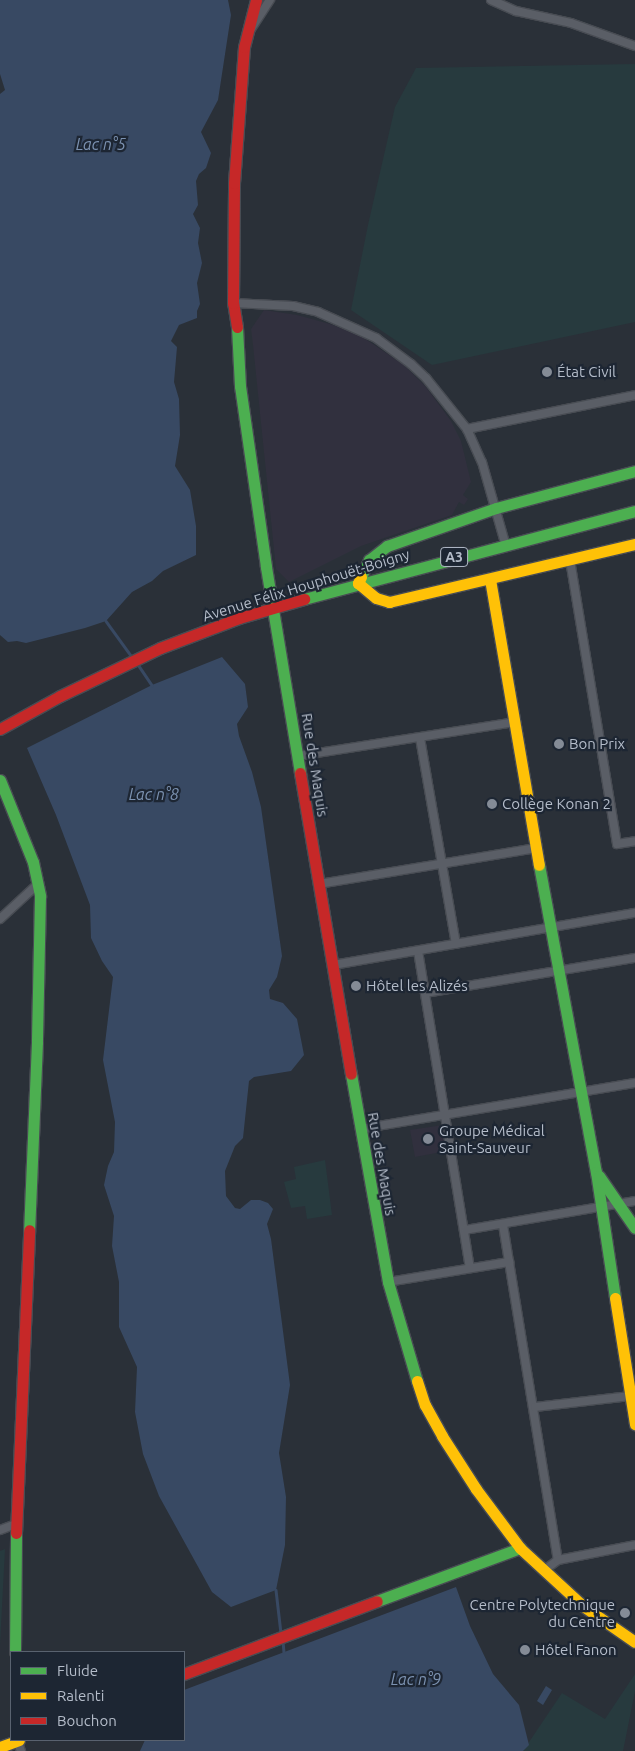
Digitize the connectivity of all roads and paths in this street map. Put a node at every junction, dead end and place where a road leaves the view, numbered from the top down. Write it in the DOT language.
graph roads {
  1 [pos="256,0"];
  2 [pos="270,0"];
  3 [pos="491,0"];
  4 [pos="246,37"];
  5 [pos="635,46"];
  6 [pos="233,303"];
  7 [pos="635,395"];
  8 [pos="468,428"];
  9 [pos="635,471"];
  10 [pos="496,508"];
  11 [pos="635,510"];
  12 [pos="505,543"];
  13 [pos="635,544"];
  14 [pos="570,560"];
  15 [pos="490,579"];
  16 [pos="358,583"];
  17 [pos="273,607"];
  18 [pos="515,722"];
  19 [pos="0,729"];
  20 [pos="420,738"];
  21 [pos="298,756"];
  22 [pos="0,780"];
  23 [pos="635,841"];
  24 [pos="537,848"];
  25 [pos="443,864"];
  26 [pos="39,883"];
  27 [pos="319,884"];
  28 [pos="635,914"];
  29 [pos="0,919"];
  30 [pos="550,927"];
  31 [pos="456,944"];
  32 [pos="418,951"];
  33 [pos="635,958"];
  34 [pos="333,965"];
  35 [pos="558,970"];
  36 [pos="425,993"];
  37 [pos="635,1083"];
  38 [pos="581,1093"];
  39 [pos="446,1114"];
  40 [pos="360,1129"];
  41 [pos="596,1172"];
  42 [pos="635,1201"];
  43 [pos="618,1204"];
  44 [pos="601,1208"];
  45 [pos="503,1225"];
  46 [pos="635,1228"];
  47 [pos="465,1230"];
  48 [pos="509,1262"];
  49 [pos="470,1268"];
  50 [pos="388,1282"];
  51 [pos="633,1397"];
  52 [pos="535,1407"];
  53 [pos="635,1424"];
  54 [pos="16,1524"];
  55 [pos="0,1530"];
  56 [pos="635,1545"];
  57 [pos="520,1548"];
  58 [pos="558,1560"];
  59 [pos="543,1571"];
  60 [pos="635,1642"];
  61 [pos="15,1651"];
  62 [pos="185,1674"];
  63 [pos="18,1743"];
  64 [pos="0,1746"];
  1 -- 4 [label="main road, Rue des Maquis"];
  2 -- 4 [label="street"];
  3 -- 5 [label="street"];
  4 -- 6 [label="main road, Rue des Maquis"];
  6 -- 8 [label="street"];
  6 -- 17 [label="main road, Rue des Maquis"];
  7 -- 8 [label="street"];
  8 -- 10 [label="street"];
  9 -- 10 [label="main road"];
  10 -- 12 [label="street"];
  10 -- 16 [label="main road"];
  11 -- 12 [label="main road, Avenue Félix Houphouët-Boigny / A3"];
  12 -- 16 [label="main road, Avenue Félix Houphouët-Boigny / A3"];
  13 -- 14 [label="main road"];
  14 -- 15 [label="main road"];
  14 -- 23 [label="street"];
  15 -- 16 [label="main road"];
  15 -- 18 [label="main road"];
  16 -- 17 [label="main road, Avenue Félix Houphouët-Boigny / A3"];
  17 -- 19 [label="main road, Avenue Félix Houphouët-Boigny / A3"];
  17 -- 21 [label="main road, Rue des Maquis"];
  18 -- 20 [label="street"];
  18 -- 24 [label="main road"];
  20 -- 21 [label="street"];
  20 -- 25 [label="street"];
  21 -- 27 [label="main road, Rue des Maquis"];
  22 -- 26 [label="main road"];
  24 -- 25 [label="street"];
  24 -- 30 [label="main road"];
  25 -- 27 [label="street"];
  25 -- 31 [label="street"];
  26 -- 29 [label="street"];
  26 -- 54 [label="main road"];
  27 -- 34 [label="main road, Rue des Maquis"];
  28 -- 30 [label="street"];
  30 -- 31 [label="street"];
  30 -- 35 [label="main road"];
  31 -- 32 [label="street"];
  32 -- 34 [label="street"];
  32 -- 36 [label="street"];
  33 -- 35 [label="street"];
  34 -- 40 [label="main road, Rue des Maquis"];
  35 -- 36 [label="street"];
  35 -- 38 [label="main road"];
  36 -- 39 [label="street"];
  37 -- 38 [label="street"];
  38 -- 39 [label="street"];
  38 -- 41 [label="main road"];
  39 -- 40 [label="street"];
  39 -- 47 [label="street"];
  40 -- 50 [label="main road, Rue des Maquis"];
  41 -- 43 [label="main road"];
  41 -- 44 [label="main road"];
  42 -- 43 [label="street"];
  43 -- 44 [label="street"];
  43 -- 46 [label="main road"];
  44 -- 45 [label="street"];
  44 -- 51 [label="main road"];
  45 -- 47 [label="street"];
  45 -- 48 [label="street"];
  47 -- 49 [label="street"];
  48 -- 49 [label="street"];
  48 -- 52 [label="street"];
  49 -- 50 [label="street"];
  50 -- 57 [label="main road, Rue des Maquis"];
  51 -- 52 [label="street"];
  51 -- 53 [label="main road"];
  52 -- 58 [label="street"];
  54 -- 55 [label="street"];
  54 -- 61 [label="main road"];
  56 -- 58 [label="street"];
  57 -- 59 [label="main road, Rue des Maquis"];
  57 -- 62 [label="main road"];
  58 -- 59 [label="street"];
  59 -- 60 [label="main road, Rue des Maquis"];
  63 -- 64 [label="main road"];
}
